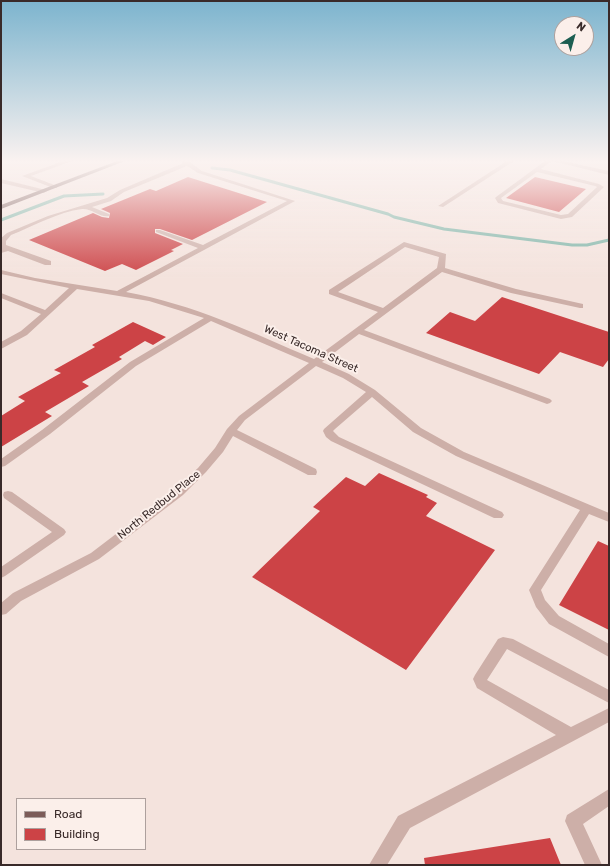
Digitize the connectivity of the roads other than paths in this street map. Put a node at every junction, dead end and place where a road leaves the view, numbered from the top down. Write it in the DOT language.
graph roads {
  1 [pos="17,201"];
  2 [pos="101,201"];
  3 [pos="291,201"];
  4 [pos="448,201"];
  5 [pos="500,201"];
  6 [pos="586,201"];
  7 [pos="441,206"];
  8 [pos="86,207"];
  9 [pos="1,208"];
  10 [pos="107,215"];
  11 [pos="158,232"];
  12 [pos="204,248"];
  13 [pos="4,251"];
  14 [pos="48,263"];
  15 [pos="441,269"];
  16 [pos="3,274"];
  17 [pos="75,287"];
  18 [pos="119,294"];
  19 [pos="1,295"];
  20 [pos="580,306"];
  21 [pos="385,312"];
  22 [pos="46,313"];
  23 [pos="211,318"];
  24 [pos="358,331"];
  25 [pos="1,346"];
  26 [pos="316,362"];
  27 [pos="372,392"];
  28 [pos="547,401"];
  29 [pos="231,431"];
  30 [pos="1,464"];
  31 [pos="312,472"];
  32 [pos="8,495"];
  33 [pos="587,509"];
  34 [pos="498,515"];
  35 [pos="609,518"];
  36 [pos="1,573"];
  37 [pos="1,610"];
  38 [pos="609,651"];
  39 [pos="609,696"];
  40 [pos="609,715"];
  41 [pos="570,735"];
  42 [pos="609,797"];
  43 [pos="377,865"];
  44 [pos="594,865"];
  1 -- 9 [label="main road"];
  2 -- 8 [label="street"];
  3 -- 12 [label="street"];
  4 -- 7 [label="street"];
  5 -- 6 [label="street"];
  8 -- 10 [label="street"];
  8 -- 13 [label="street"];
  11 -- 12 [label="street"];
  12 -- 18 [label="street"];
  13 -- 14 [label="street"];
  15 -- 20 [label="street"];
  15 -- 21 [label="street, North Redbud Place"];
  15 -- 21 [label="street"];
  16 -- 17 [label="street, West Tacoma Street"];
  17 -- 18 [label="street, West Tacoma Street"];
  17 -- 22 [label="street"];
  18 -- 23 [label="street, West Tacoma Street"];
  19 -- 22 [label="street"];
  21 -- 24 [label="street, North Redbud Place"];
  22 -- 25 [label="street"];
  23 -- 26 [label="street, West Tacoma Street"];
  23 -- 30 [label="street"];
  24 -- 26 [label="street, North Redbud Place"];
  24 -- 28 [label="street"];
  26 -- 27 [label="street, West Tacoma Street"];
  26 -- 29 [label="street, North Redbud Place"];
  27 -- 33 [label="street, West Tacoma Street"];
  27 -- 34 [label="street"];
  29 -- 31 [label="street"];
  29 -- 37 [label="street, North Redbud Place"];
  32 -- 36 [label="street"];
  33 -- 35 [label="street, West Tacoma Street"];
  33 -- 38 [label="street"];
  39 -- 41 [label="street"];
  40 -- 41 [label="street"];
  41 -- 43 [label="street"];
  42 -- 44 [label="street"];
}
